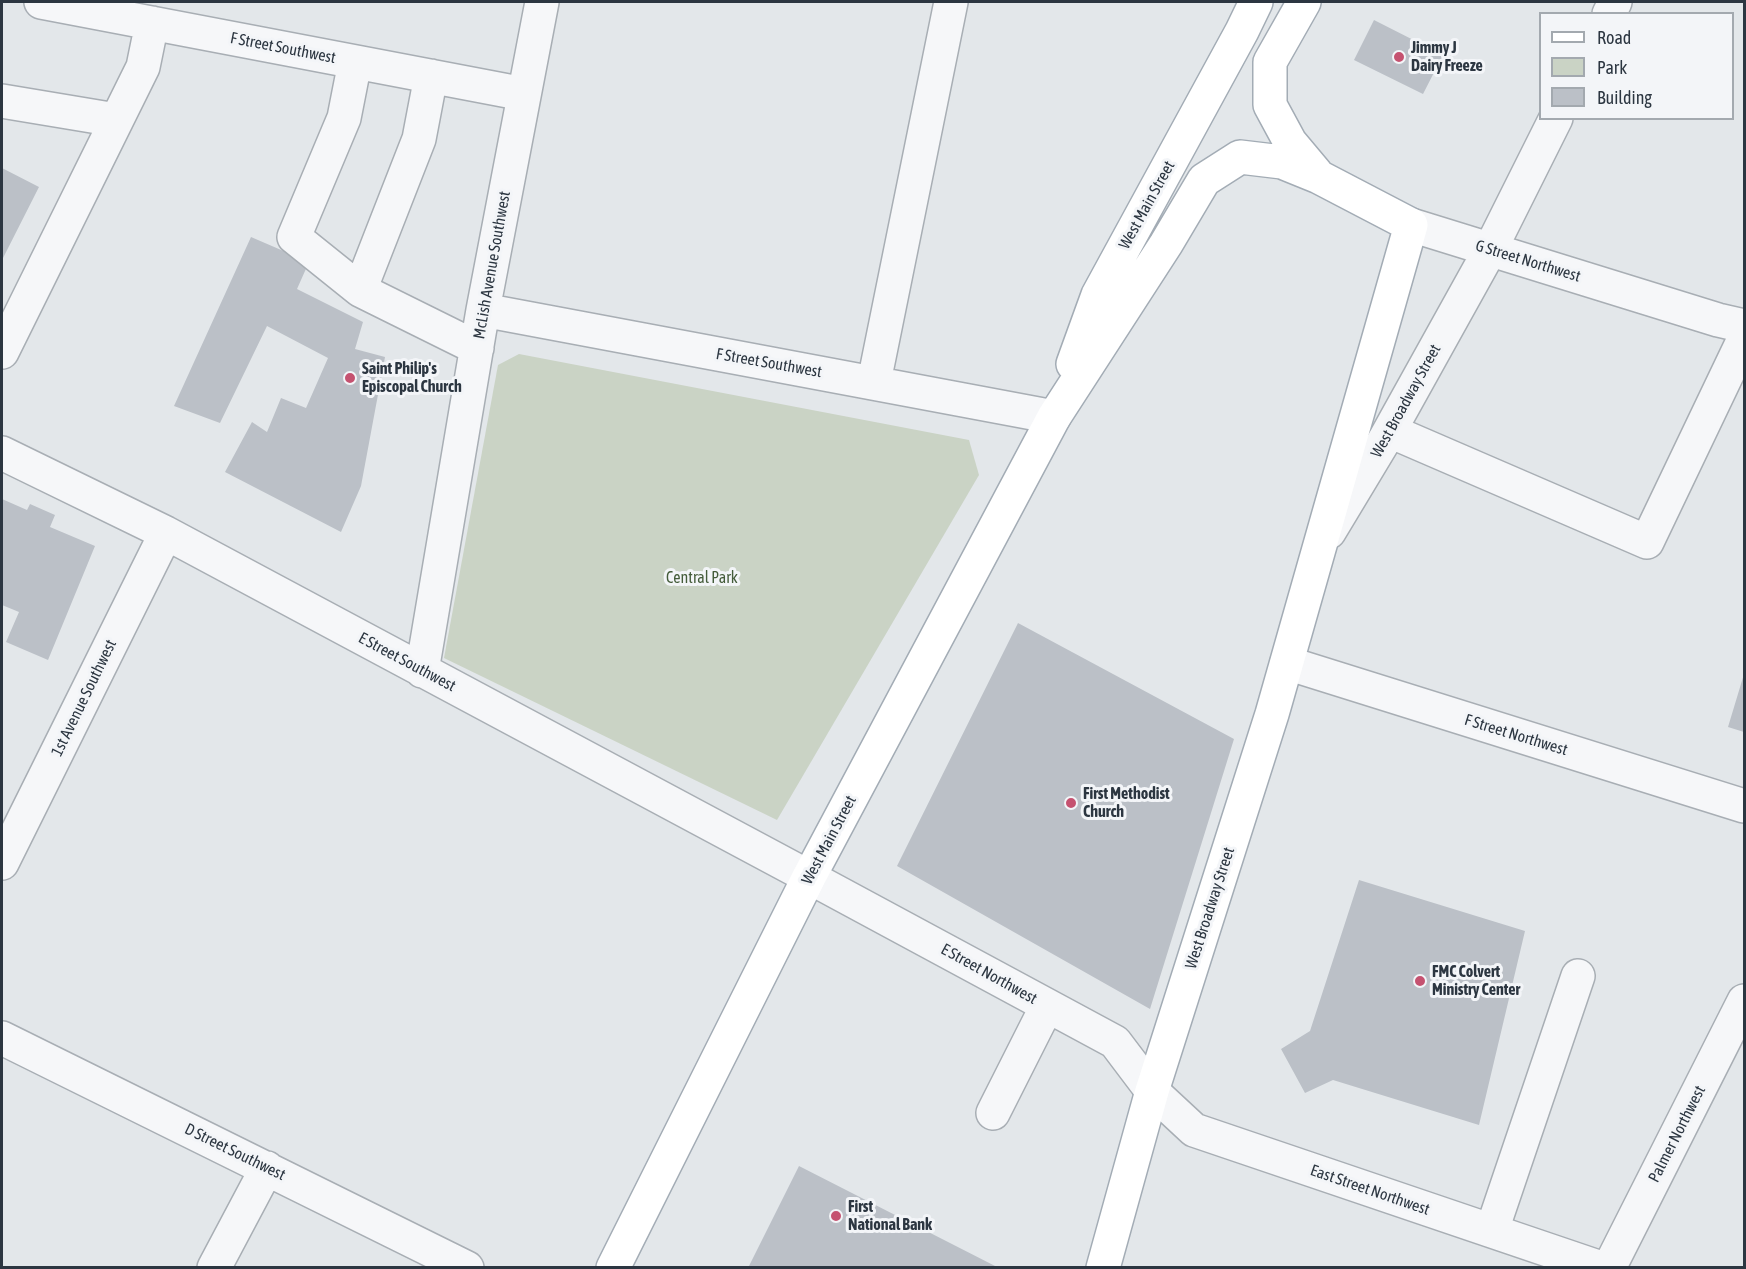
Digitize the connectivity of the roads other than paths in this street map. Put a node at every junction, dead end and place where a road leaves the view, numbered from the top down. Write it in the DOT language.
graph roads {
  1 [pos="41,2"];
  2 [pos="542,2"];
  3 [pos="951,2"];
  4 [pos="1256,2"];
  5 [pos="1304,2"];
  6 [pos="152,23"];
  7 [pos="355,62"];
  8 [pos="431,76"];
  9 [pos="524,94"];
  10 [pos="2,101"];
  11 [pos="117,120"];
  12 [pos="1555,120"];
  13 [pos="1319,177"];
  14 [pos="1411,225"];
  15 [pos="1490,250"];
  16 [pos="360,290"];
  17 [pos="483,310"];
  18 [pos="1744,326"];
  19 [pos="1744,339"];
  20 [pos="477,348"];
  21 [pos="2,352"];
  22 [pos="873,382"];
  23 [pos="1054,417"];
  24 [pos="1390,431"];
  25 [pos="2,453"];
  26 [pos="166,533"];
  27 [pos="1318,550"];
  28 [pos="1287,663"];
  29 [pos="422,671"];
  30 [pos="1744,806"];
  31 [pos="2,863"];
  32 [pos="809,877"];
  33 [pos="1578,976"];
  34 [pos="1744,1001"];
  35 [pos="1047,1006"];
  36 [pos="2,1038"];
  37 [pos="1152,1091"];
  38 [pos="993,1113"];
  39 [pos="267,1168"];
  40 [pos="1492,1230"];
  41 [pos="1521,1255"];
  42 [pos="214,1268"];
  43 [pos="467,1268"];
  44 [pos="613,1268"];
  45 [pos="1103,1268"];
  46 [pos="1601,1268"];
  47 [pos="1609,1268"];
  1 -- 6 [label="street, F Street Southwest"];
  2 -- 9 [label="street, McLish Avenue Southwest"];
  3 -- 22 [label="street"];
  4 -- 23 [label="main road, West Main Street"];
  5 -- 13 [label="main road"];
  6 -- 7 [label="street, F Street Southwest"];
  6 -- 11 [label="street"];
  7 -- 8 [label="street, F Street Southwest"];
  7 -- 16 [label="street"];
  8 -- 9 [label="street, F Street Southwest"];
  8 -- 16 [label="street"];
  9 -- 17 [label="street, McLish Avenue Southwest"];
  10 -- 11 [label="street"];
  11 -- 21 [label="street"];
  12 -- 15 [label="street, West Broadway Street"];
  13 -- 14 [label="main road, G Street Northwest"];
  13 -- 23 [label="main road, West Main Street"];
  14 -- 15 [label="street, G Street Northwest"];
  14 -- 27 [label="main road, West Broadway Street"];
  15 -- 18 [label="street, G Street Northwest"];
  15 -- 24 [label="street, West Broadway Street"];
  16 -- 20 [label="street"];
  17 -- 20 [label="street, McLish Avenue Southwest"];
  17 -- 22 [label="street, F Street Southwest"];
  19 -- 24 [label="street"];
  20 -- 29 [label="street, McLish Avenue Southwest"];
  22 -- 23 [label="street, F Street Southwest"];
  23 -- 32 [label="main road, West Main Street"];
  24 -- 27 [label="street, West Broadway Street"];
  25 -- 26 [label="street, E Street Southwest"];
  26 -- 29 [label="street, E Street Southwest"];
  26 -- 31 [label="street, 1st Avenue Southwest"];
  27 -- 28 [label="main road, West Broadway Street"];
  28 -- 30 [label="street, F Street Northwest"];
  28 -- 37 [label="main road, West Broadway Street"];
  29 -- 32 [label="street, E Street Southwest"];
  32 -- 35 [label="street, E Street Northwest"];
  32 -- 44 [label="main road, West Main Street"];
  33 -- 40 [label="street"];
  34 -- 47 [label="street, Palmer Northwest"];
  35 -- 37 [label="street, E Street Northwest"];
  35 -- 38 [label="street"];
  36 -- 39 [label="street, D Street Southwest"];
  37 -- 40 [label="street, East Street Northwest"];
  37 -- 45 [label="main road, West Broadway Street"];
  39 -- 42 [label="street"];
  39 -- 43 [label="street, D Street Southwest"];
  40 -- 41 [label="street, East Street Northwest"];
  41 -- 46 [label="street, East Street Northwest"];
}
